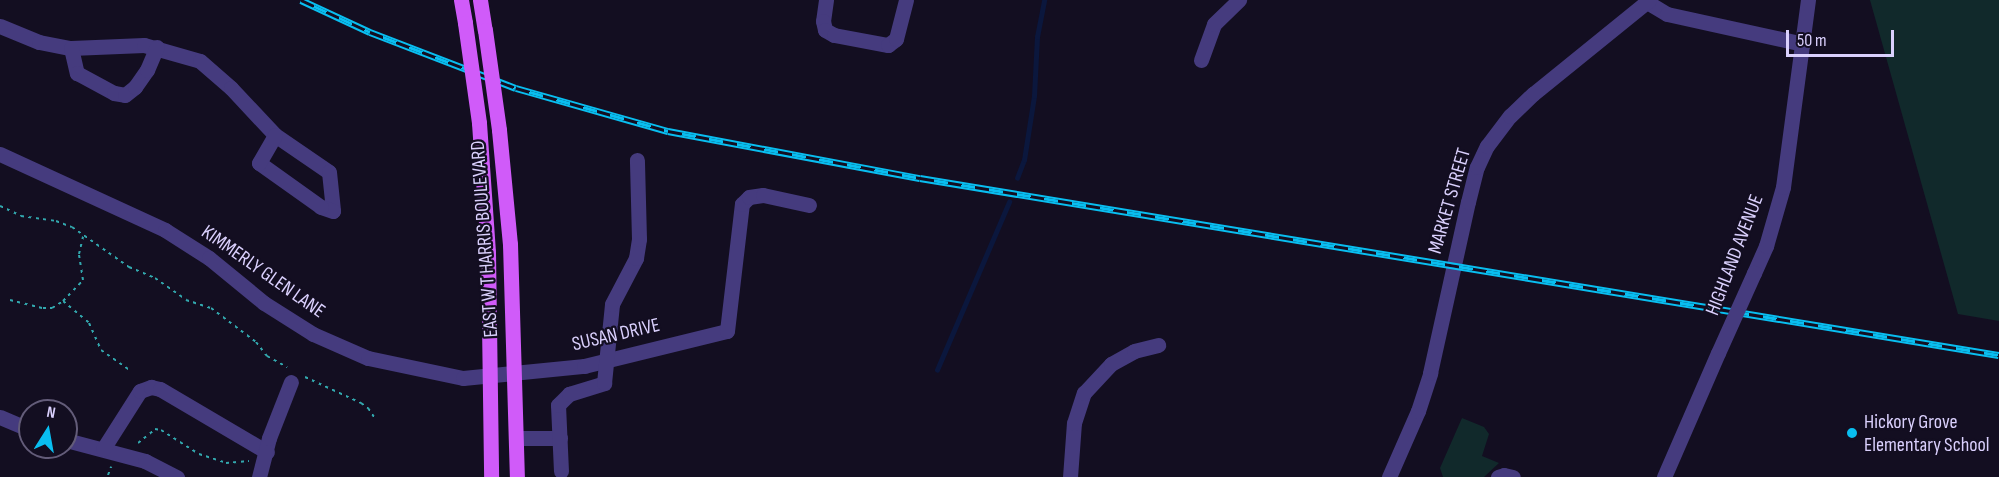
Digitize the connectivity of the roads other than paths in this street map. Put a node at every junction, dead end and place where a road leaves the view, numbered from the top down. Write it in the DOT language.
graph roads {
  1 [pos="462,0"];
  2 [pos="480,0"];
  3 [pos="826,0"];
  4 [pos="906,0"];
  5 [pos="1239,0"];
  6 [pos="1808,0"];
  7 [pos="1648,1"];
  8 [pos="0,26"];
  9 [pos="1803,44"];
  10 [pos="157,47"];
  11 [pos="71,48"];
  12 [pos="1201,60"];
  13 [pos="274,135"];
  14 [pos="0,154"];
  15 [pos="637,160"];
  16 [pos="808,205"];
  17 [pos="1158,345"];
  18 [pos="608,360"];
  19 [pos="514,374"];
  20 [pos="296,377"];
  21 [pos="488,377"];
  22 [pos="0,417"];
  23 [pos="18,425"];
  24 [pos="516,438"];
  25 [pos="560,438"];
  26 [pos="78,443"];
  27 [pos="103,449"];
  28 [pos="260,464"];
  29 [pos="561,471"];
  30 [pos="177,477"];
  31 [pos="490,477"];
  32 [pos="517,477"];
  33 [pos="1070,477"];
  34 [pos="1389,477"];
  35 [pos="1498,477"];
  36 [pos="1513,477"];
  37 [pos="1664,477"];
  1 -- 21 [label="main road, EAST W T HARRIS BOULEVARD, bridge"];
  2 -- 19 [label="main road, EAST W T HARRIS BOULEVARD, bridge"];
  3 -- 4 [label="street"];
  5 -- 12 [label="street"];
  6 -- 9 [label="street, HIGHLAND AVENUE"];
  7 -- 9 [label="street"];
  7 -- 34 [label="street, MARKET STREET"];
  8 -- 11 [label="street"];
  9 -- 37 [label="street, HIGHLAND AVENUE, bridge"];
  10 -- 11 [label="street"];
  10 -- 11 [label="street"];
  10 -- 13 [label="street"];
  13 -- 13 [label="street"];
  14 -- 21 [label="street, KIMMERLY GLEN LANE"];
  15 -- 18 [label="street"];
  16 -- 18 [label="street, SUSAN DRIVE"];
  17 -- 33 [label="street"];
  18 -- 19 [label="street, SUSAN DRIVE"];
  18 -- 25 [label="street"];
  19 -- 21 [label="street, KIMMERLY GLEN LANE"];
  19 -- 24 [label="main road, EAST W T HARRIS BOULEVARD"];
  20 -- 28 [label="street"];
  21 -- 31 [label="main road, EAST W T HARRIS BOULEVARD"];
  22 -- 23 [label="street"];
  24 -- 25 [label="street"];
  24 -- 32 [label="main road, EAST W T HARRIS BOULEVARD"];
  25 -- 29 [label="street"];
  26 -- 27 [label="street"];
  27 -- 28 [label="street"];
  27 -- 30 [label="street"];
  35 -- 36 [label="street"];
}
